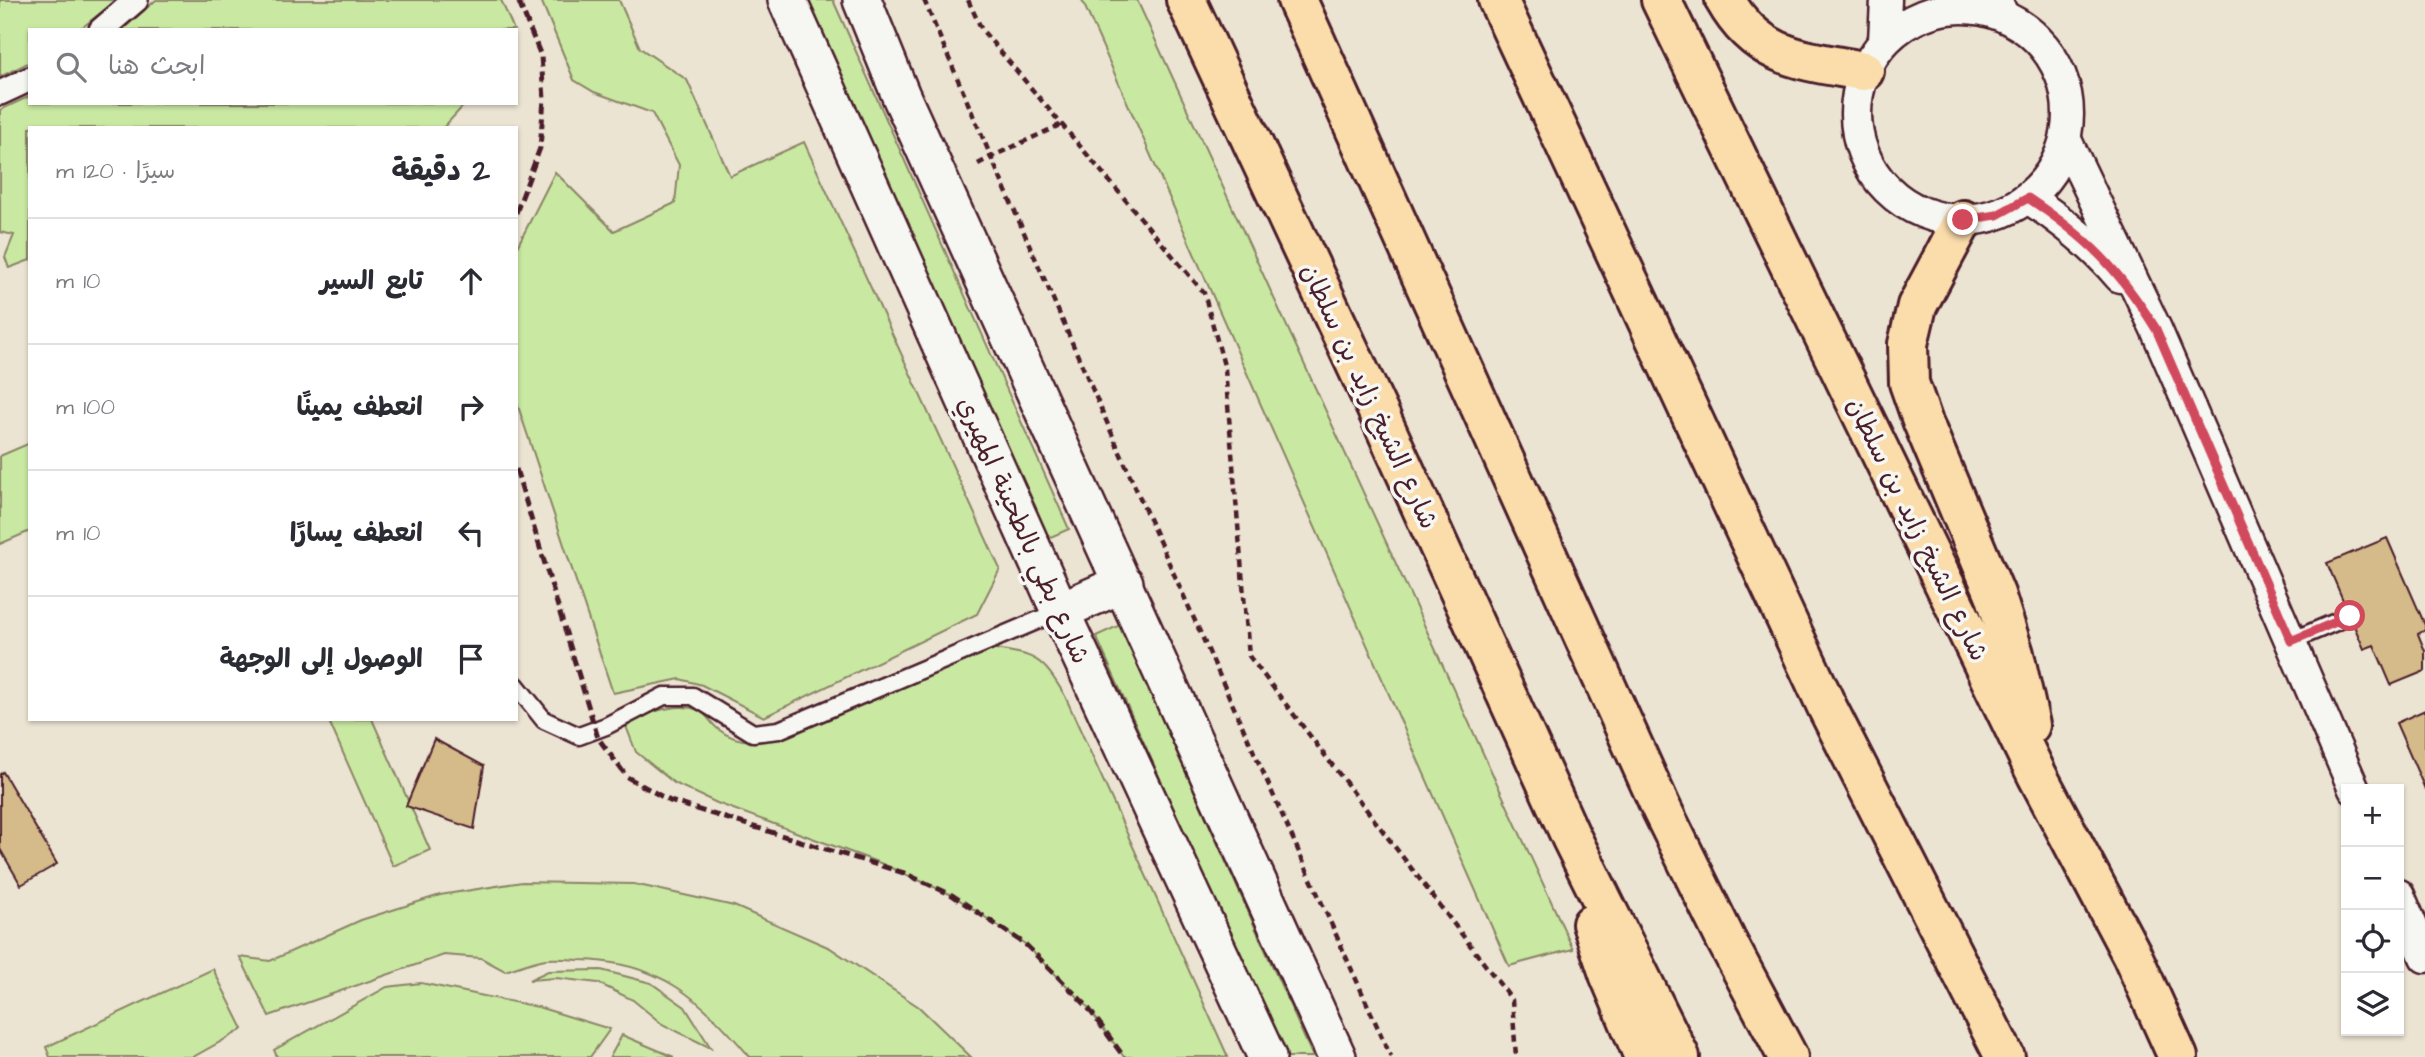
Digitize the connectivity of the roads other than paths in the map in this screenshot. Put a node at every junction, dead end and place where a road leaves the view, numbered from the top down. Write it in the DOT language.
graph roads {
  1 [pos="136,0"];
  2 [pos="787,0"];
  3 [pos="862,0"];
  4 [pos="1186,0"];
  5 [pos="1297,0"];
  6 [pos="1499,0"];
  7 [pos="1661,0"];
  8 [pos="1725,0"];
  9 [pos="1886,0"];
  10 [pos="1991,7"];
  11 [pos="103,28"];
  12 [pos="1874,56"];
  13 [pos="28,80"];
  14 [pos="0,93"];
  15 [pos="2066,140"];
  16 [pos="2028,198"];
  17 [pos="1963,220"];
  18 [pos="2156,329"];
  19 [pos="1124,583"];
  20 [pos="1060,611"];
  21 [pos="2350,616"];
  22 [pos="2291,641"];
  23 [pos="518,688"];
  24 [pos="2037,775"];
  25 [pos="2352,784"];
  26 [pos="1571,837"];
  27 [pos="2404,907"];
  28 [pos="2425,957"];
  29 [pos="1267,1057"];
  30 [pos="1337,1057"];
  31 [pos="1644,1057"];
  32 [pos="1680,1057"];
  33 [pos="1788,1057"];
  34 [pos="2005,1057"];
  35 [pos="2178,1057"];
  1 -- 11 [label="street"];
  2 -- 20 [label="street, شارع بطي بالطحينة المهيري"];
  3 -- 19 [label="street"];
  4 -- 26 [label="highway, شارع الشيخ زايد بن سلطان"];
  5 -- 33 [label="highway"];
  6 -- 34 [label="highway"];
  7 -- 24 [label="highway, شارع الشيخ زايد بن سلطان"];
  8 -- 12 [label="highway"];
  9 -- 12 [label="street"];
  10 -- 12 [label="street"];
  10 -- 15 [label="street"];
  12 -- 17 [label="street"];
  13 -- 14 [label="street"];
  15 -- 16 [label="street"];
  15 -- 18 [label="street"];
  16 -- 17 [label="street"];
  16 -- 18 [label="street"];
  17 -- 24 [label="highway"];
  18 -- 22 [label="street"];
  19 -- 20 [label="street"];
  19 -- 30 [label="street"];
  20 -- 23 [label="lane"];
  20 -- 29 [label="street, شارع بطي بالطحينة المهيري"];
  21 -- 22 [label="lane"];
  22 -- 25 [label="street"];
  24 -- 35 [label="highway, شارع الشيخ زايد بن سلطان"];
  26 -- 31 [label="highway"];
  26 -- 32 [label="highway, شارع الشيخ زايد بن سلطان"];
  27 -- 28 [label="street"];
}
